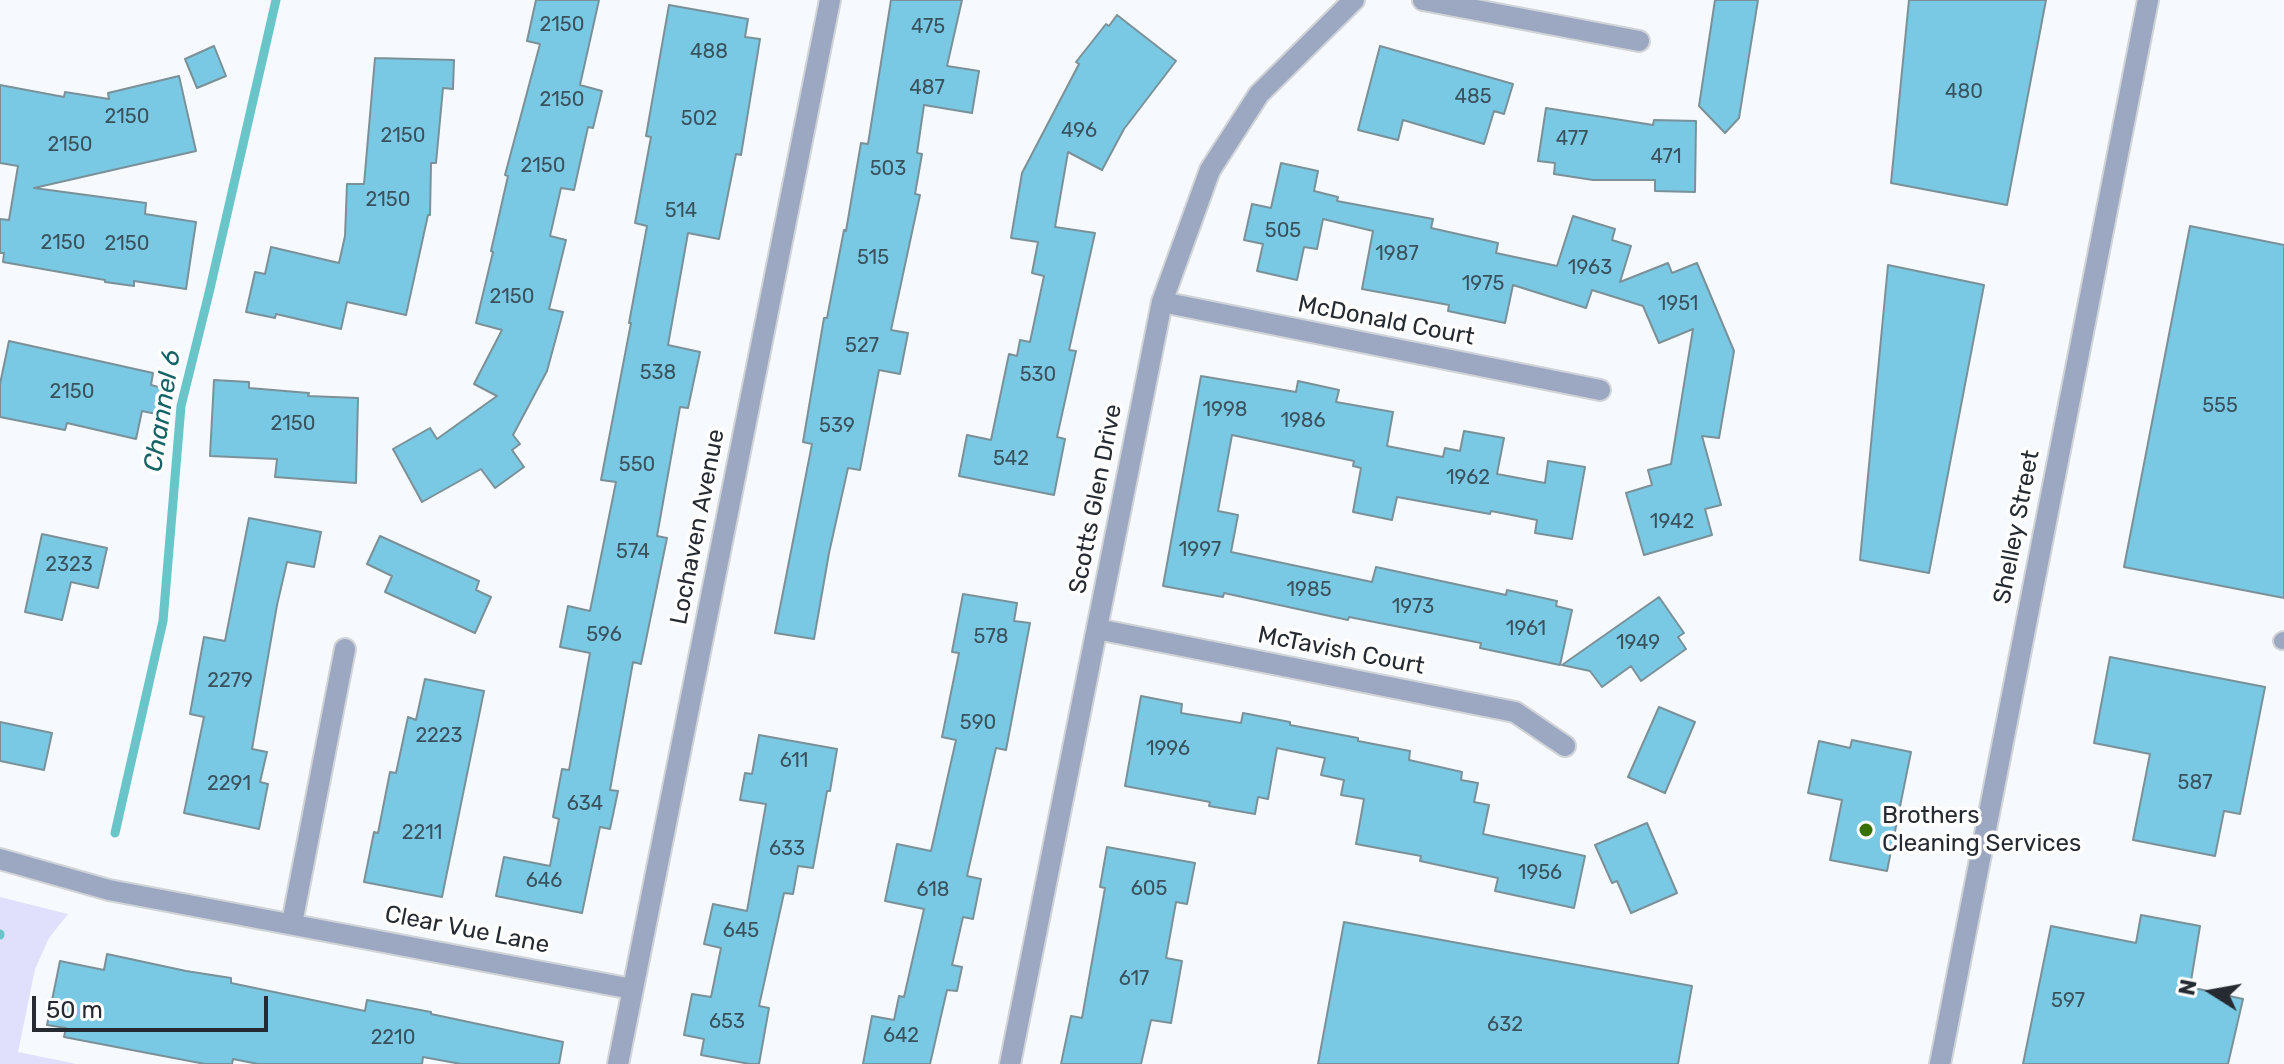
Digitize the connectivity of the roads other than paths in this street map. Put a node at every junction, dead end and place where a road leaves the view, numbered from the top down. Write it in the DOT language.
graph roads {
  1 [pos="830,0"];
  2 [pos="1354,0"];
  3 [pos="1423,0"];
  4 [pos="2148,0"];
  5 [pos="1639,41"];
  6 [pos="1162,302"];
  7 [pos="1600,390"];
  8 [pos="1097,629"];
  9 [pos="345,649"];
  10 [pos="1565,746"];
  11 [pos="0,859"];
  12 [pos="292,923"];
  13 [pos="632,989"];
  14 [pos="618,1064"];
  15 [pos="1010,1064"];
  16 [pos="1940,1064"];
  1 -- 13 [label="street, Lochaven Avenue"];
  2 -- 6 [label="street, Scotts Glen Drive"];
  3 -- 5 [label="street"];
  4 -- 16 [label="street, Shelley Street"];
  6 -- 7 [label="street, McDonald Court"];
  6 -- 8 [label="street, Scotts Glen Drive"];
  8 -- 10 [label="street, McTavish Court"];
  8 -- 15 [label="street, Scotts Glen Drive"];
  9 -- 12 [label="street"];
  11 -- 12 [label="street, Clear Vue Lane"];
  12 -- 13 [label="street, Clear Vue Lane"];
  13 -- 14 [label="street, Lochaven Avenue"];
}
